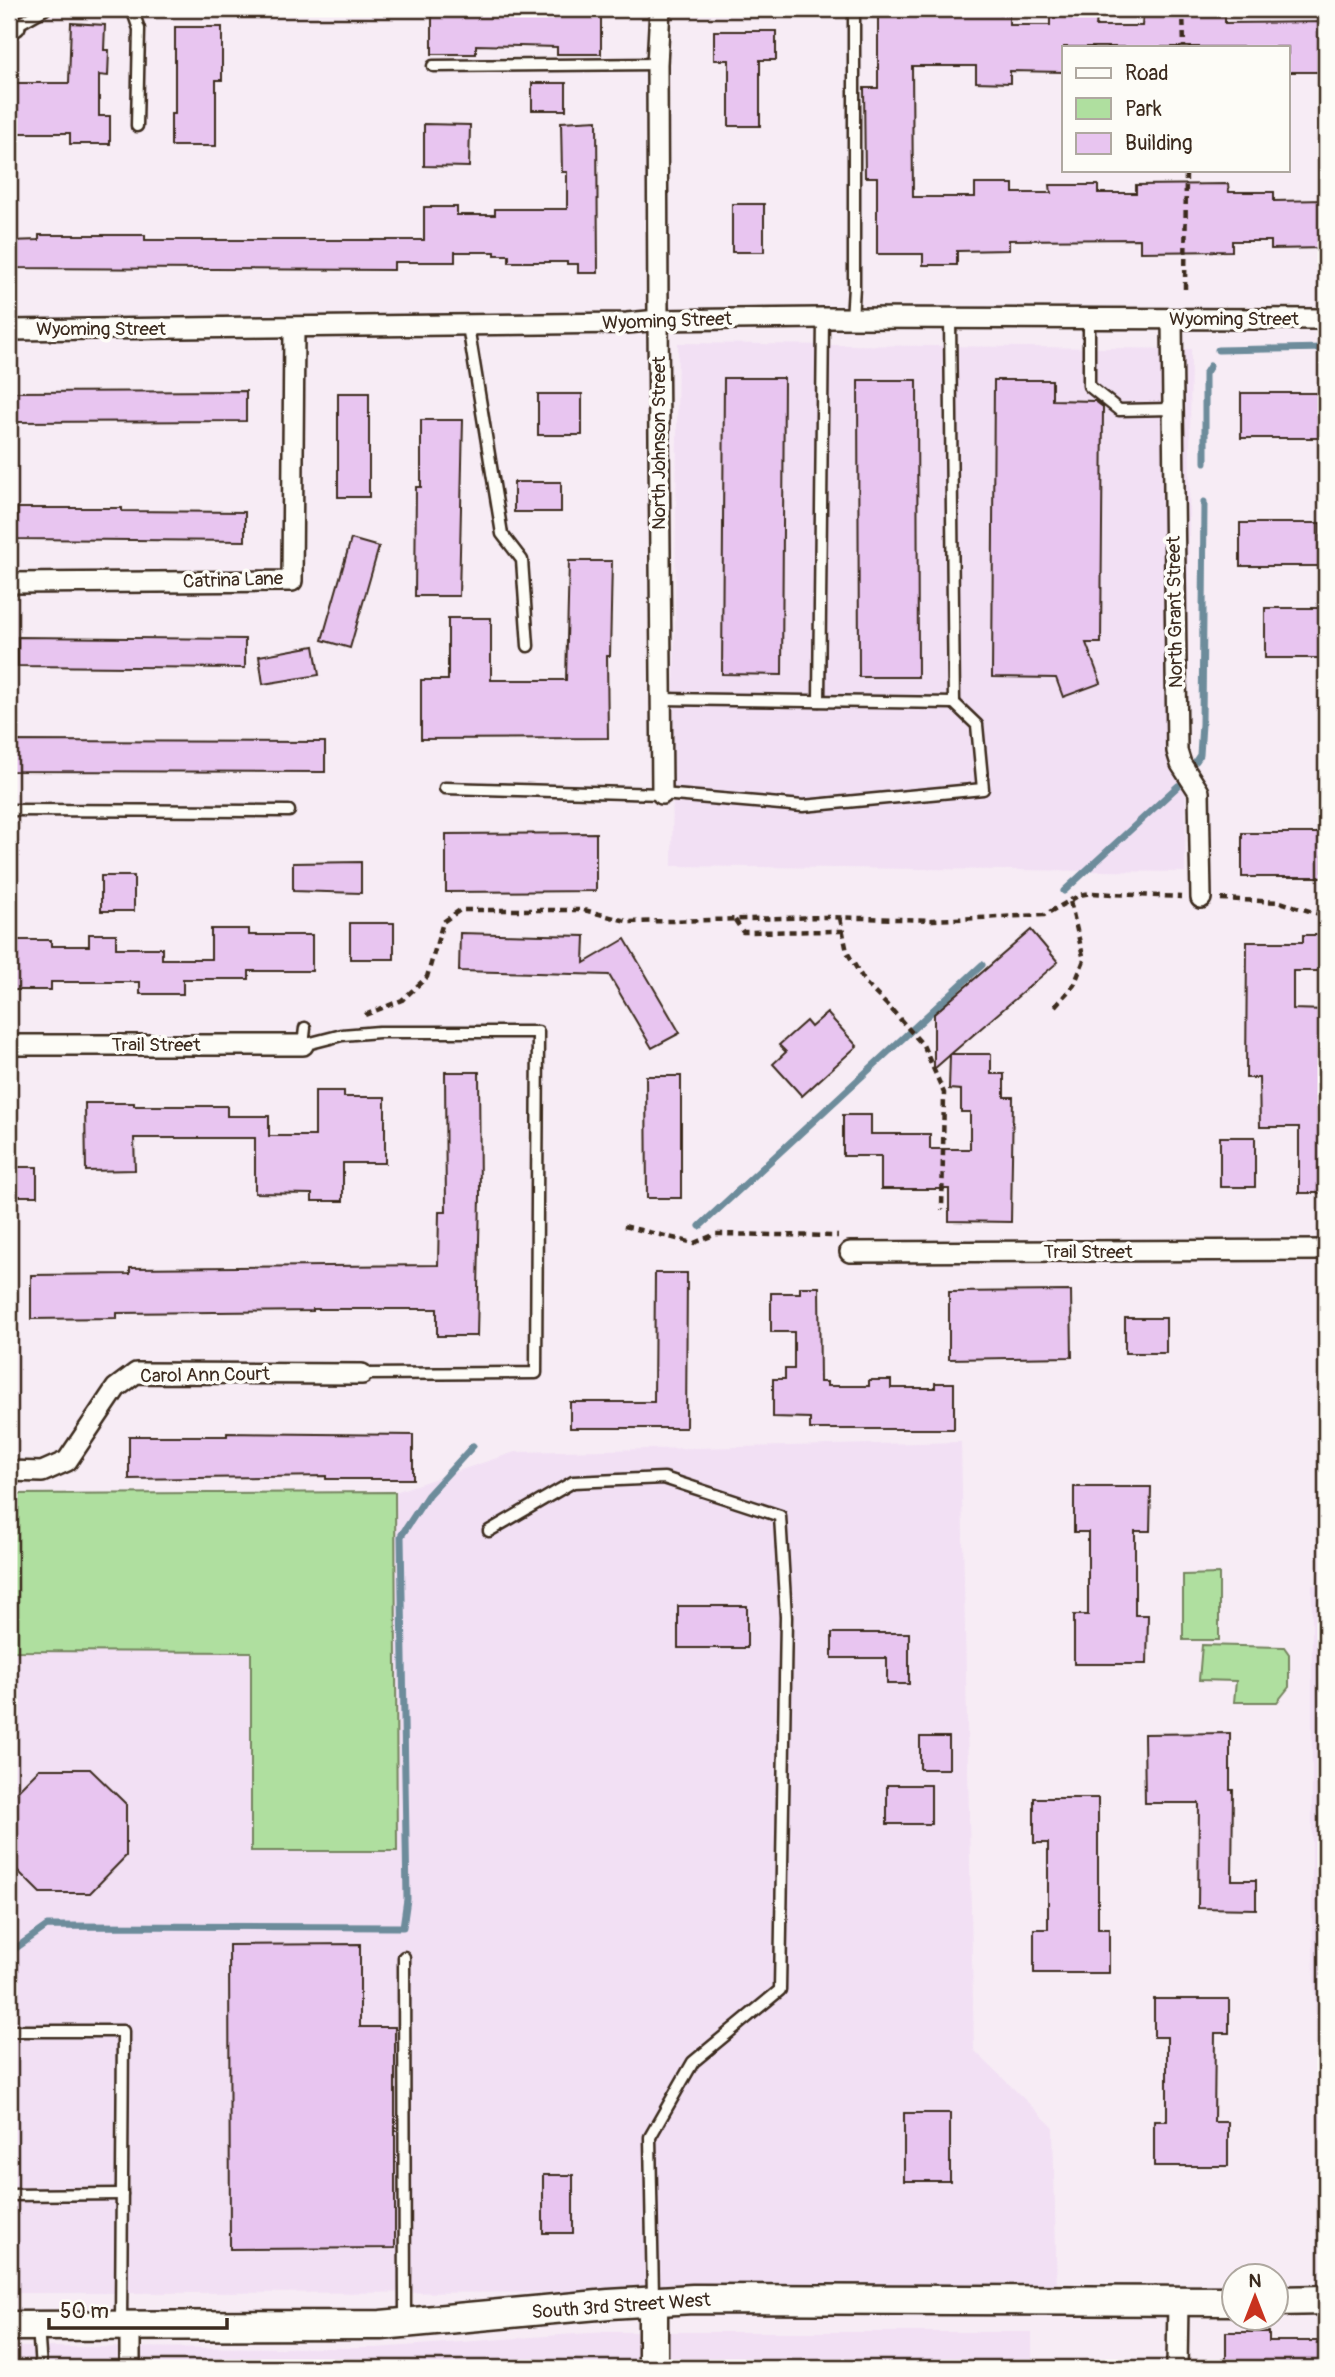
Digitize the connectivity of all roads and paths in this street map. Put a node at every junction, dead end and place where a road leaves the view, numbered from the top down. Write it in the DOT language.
graph roads {
  1 [pos="45,9"];
  2 [pos="132,9"];
  3 [pos="660,9"];
  4 [pos="854,9"];
  5 [pos="1183,9"];
  6 [pos="12,28"];
  7 [pos="1184,46"];
  8 [pos="657,64"];
  9 [pos="433,66"];
  10 [pos="137,125"];
  11 [pos="1186,172"];
  12 [pos="1185,289"];
  13 [pos="823,318"];
  14 [pos="852,319"];
  15 [pos="950,319"];
  16 [pos="1089,319"];
  17 [pos="1171,319"];
  18 [pos="1326,319"];
  19 [pos="658,320"];
  20 [pos="468,326"];
  21 [pos="294,328"];
  22 [pos="9,330"];
  23 [pos="1173,409"];
  24 [pos="9,583"];
  25 [pos="528,646"];
  26 [pos="660,699"];
  27 [pos="819,701"];
  28 [pos="954,702"];
  29 [pos="444,788"];
  30 [pos="662,794"];
  31 [pos="9,810"];
  32 [pos="289,811"];
  33 [pos="1201,898"];
  34 [pos="1070,901"];
  35 [pos="1326,916"];
  36 [pos="840,918"];
  37 [pos="735,919"];
  38 [pos="843,931"];
  39 [pos="1055,1006"];
  40 [pos="352,1018"];
  41 [pos="304,1036"];
  42 [pos="9,1045"];
  43 [pos="942,1210"];
  44 [pos="624,1226"];
  45 [pos="850,1244"];
  46 [pos="1326,1250"];
  47 [pos="362,1374"];
  48 [pos="9,1471"];
  49 [pos="489,1531"];
  50 [pos="404,1958"];
  51 [pos="9,2031"];
  52 [pos="122,2194"];
  53 [pos="9,2195"];
  54 [pos="653,2301"];
  55 [pos="1178,2301"];
  56 [pos="1220,2301"];
  57 [pos="1290,2301"];
  58 [pos="1326,2301"];
  59 [pos="405,2322"];
  60 [pos="126,2325"];
  61 [pos="9,2326"];
  62 [pos="38,2326"];
  63 [pos="41,2368"];
  64 [pos="130,2368"];
  65 [pos="653,2368"];
  66 [pos="1177,2368"];
  1 -- 6 [label="lane"];
  2 -- 10 [label="lane"];
  3 -- 8 [label="street, North Johnson Street"];
  4 -- 14 [label="lane"];
  5 -- 7 [label="path"];
  8 -- 9 [label="lane"];
  8 -- 19 [label="street, North Johnson Street"];
  11 -- 12 [label="path"];
  13 -- 14 [label="street, Wyoming Street"];
  13 -- 19 [label="street, Wyoming Street"];
  13 -- 27 [label="lane"];
  14 -- 15 [label="street, Wyoming Street"];
  15 -- 16 [label="street, Wyoming Street"];
  15 -- 28 [label="lane"];
  16 -- 17 [label="street, Wyoming Street"];
  16 -- 23 [label="lane"];
  17 -- 18 [label="street, Wyoming Street"];
  17 -- 23 [label="street, North Grant Street"];
  19 -- 20 [label="street, Wyoming Street"];
  19 -- 26 [label="street, North Johnson Street"];
  20 -- 21 [label="street, Wyoming Street"];
  20 -- 25 [label="lane"];
  21 -- 22 [label="street, Wyoming Street"];
  21 -- 24 [label="street, Catrina Lane"];
  23 -- 33 [label="street, North Grant Street"];
  26 -- 27 [label="lane"];
  26 -- 30 [label="street, North Johnson Street"];
  27 -- 28 [label="lane"];
  28 -- 30 [label="lane"];
  29 -- 30 [label="lane"];
  31 -- 32 [label="lane"];
  33 -- 34 [label="path"];
  33 -- 35 [label="path"];
  34 -- 36 [label="path"];
  34 -- 39 [label="path"];
  36 -- 37 [label="path"];
  36 -- 38 [label="path"];
  37 -- 38 [label="path"];
  37 -- 40 [label="path"];
  38 -- 43 [label="path"];
  41 -- 42 [label="street, Trail Street"];
  41 -- 47 [label="lane"];
  44 -- 45 [label="path"];
  45 -- 46 [label="street, Trail Street"];
  47 -- 48 [label="street, Carol Ann Court"];
  49 -- 54 [label="lane"];
  50 -- 59 [label="lane"];
  51 -- 52 [label="lane"];
  52 -- 53 [label="lane"];
  52 -- 60 [label="lane"];
  54 -- 55 [label="main road, South 3rd Street West"];
  54 -- 59 [label="main road, South 3rd Street West"];
  54 -- 65 [label="main road"];
  55 -- 56 [label="main road, South 3rd Street West"];
  55 -- 66 [label="street"];
  57 -- 58 [label="main road"];
  59 -- 60 [label="main road, South 3rd Street West"];
  60 -- 62 [label="main road, South 3rd Street West"];
  60 -- 64 [label="street"];
  61 -- 62 [label="main road, South 3rd Street West"];
  62 -- 63 [label="lane"];
}
